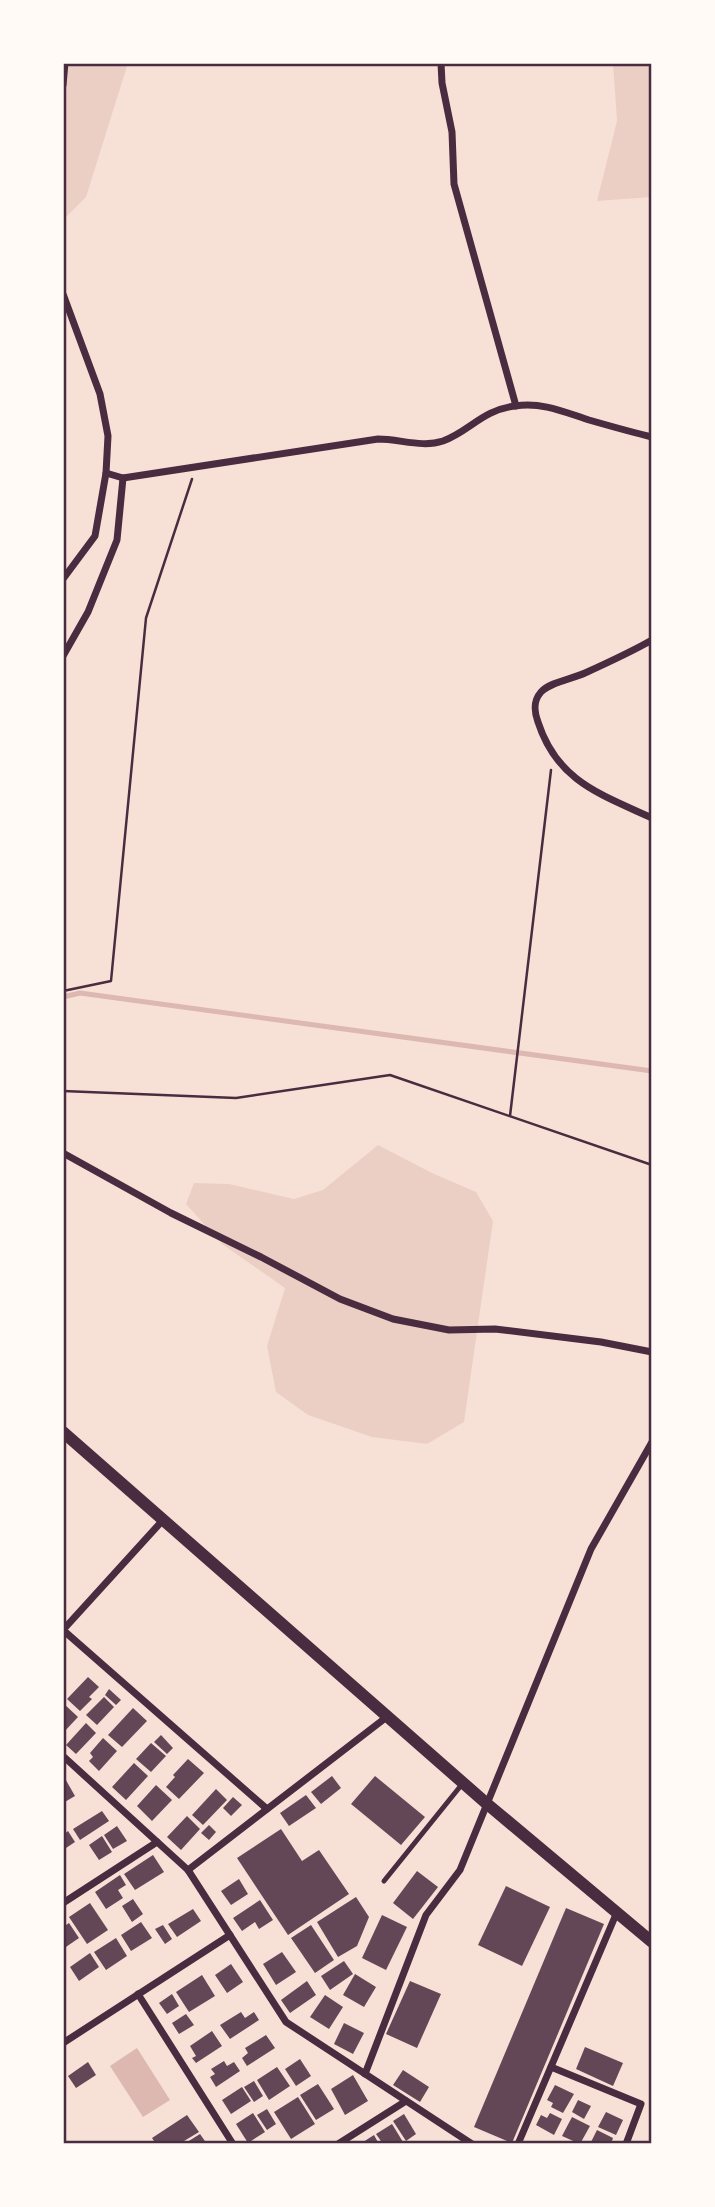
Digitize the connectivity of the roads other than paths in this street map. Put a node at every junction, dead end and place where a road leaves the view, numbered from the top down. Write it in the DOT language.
graph roads {
  1 [pos="65,63"];
  2 [pos="441,63"];
  3 [pos="63,85"];
  4 [pos="63,294"];
  5 [pos="516,406"];
  6 [pos="652,437"];
  7 [pos="106,473"];
  8 [pos="123,478"];
  9 [pos="63,579"];
  10 [pos="652,640"];
  11 [pos="63,656"];
  12 [pos="652,818"];
  13 [pos="63,1153"];
  14 [pos="652,1352"];
  15 [pos="63,1432"];
  16 [pos="652,1442"];
  17 [pos="163,1520"];
  18 [pos="63,1630"];
  19 [pos="388,1716"];
  20 [pos="63,1756"];
  21 [pos="66,1765"];
  22 [pos="463,1783"];
  23 [pos="486,1803"];
  24 [pos="267,1809"];
  25 [pos="157,1842"];
  26 [pos="188,1870"];
  27 [pos="384,1881"];
  28 [pos="63,1903"];
  29 [pos="617,1911"];
  30 [pos="230,1935"];
  31 [pos="652,1942"];
  32 [pos="138,1994"];
  33 [pos="63,2043"];
  34 [pos="551,2067"];
  35 [pos="365,2074"];
  36 [pos="405,2101"];
  37 [pos="233,2144"];
  38 [pos="338,2144"];
  39 [pos="472,2144"];
  40 [pos="518,2144"];
  41 [pos="626,2144"];
  1 -- 3 [label="street"];
  2 -- 5 [label="street"];
  4 -- 7 [label="street"];
  5 -- 6 [label="street"];
  5 -- 8 [label="street"];
  7 -- 8 [label="street"];
  7 -- 9 [label="street"];
  8 -- 11 [label="street"];
  10 -- 12 [label="street"];
  13 -- 14 [label="street"];
  15 -- 17 [label="street"];
  16 -- 23 [label="street"];
  17 -- 18 [label="street"];
  17 -- 19 [label="street"];
  18 -- 24 [label="street"];
  19 -- 22 [label="street"];
  19 -- 24 [label="street"];
  20 -- 21 [label="street"];
  21 -- 25 [label="street"];
  22 -- 23 [label="street"];
  22 -- 27 [label="lane"];
  23 -- 29 [label="street"];
  23 -- 35 [label="street"];
  24 -- 26 [label="street"];
  25 -- 26 [label="street"];
  25 -- 28 [label="street"];
  26 -- 30 [label="street"];
  29 -- 31 [label="street"];
  29 -- 34 [label="street"];
  30 -- 32 [label="street"];
  30 -- 35 [label="street"];
  32 -- 33 [label="street"];
  32 -- 37 [label="street"];
  34 -- 40 [label="street"];
  34 -- 41 [label="street"];
  35 -- 36 [label="street"];
  36 -- 38 [label="street"];
  36 -- 39 [label="street"];
}
